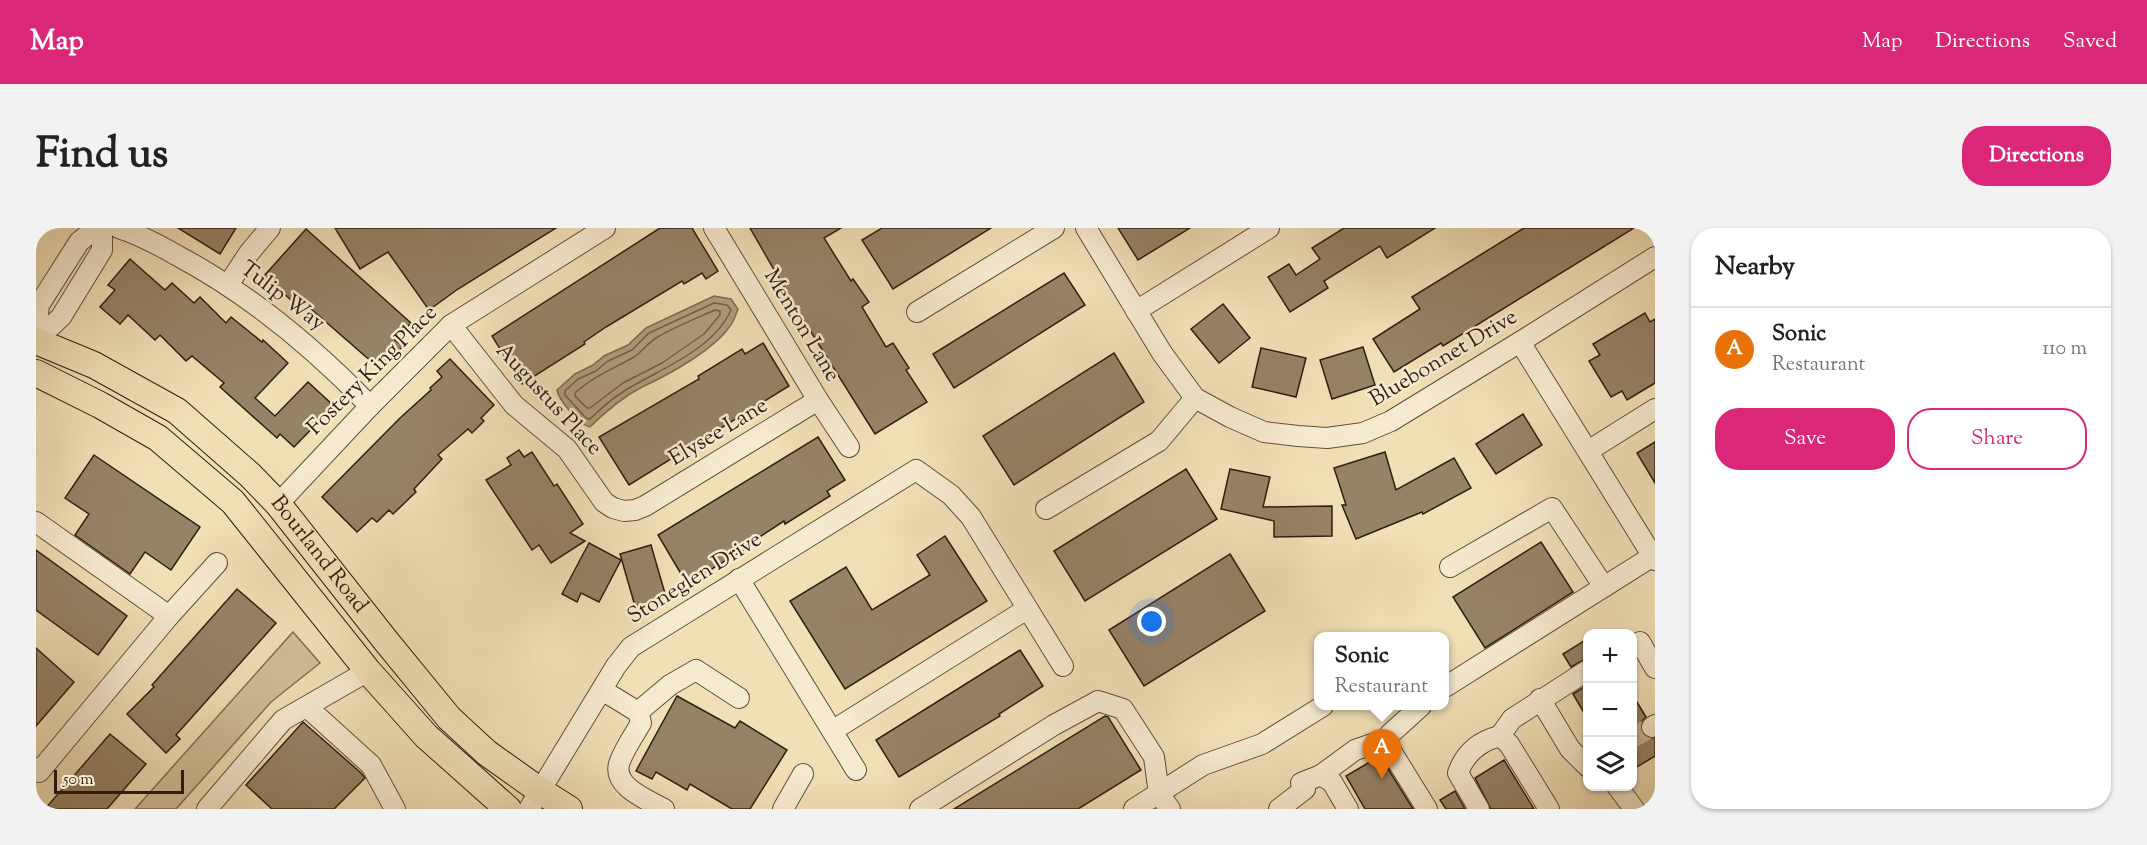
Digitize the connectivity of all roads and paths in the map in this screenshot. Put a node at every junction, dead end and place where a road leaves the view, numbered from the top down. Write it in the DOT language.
graph roads {
  1 [pos="96,228"];
  2 [pos="102,228"];
  3 [pos="120,228"];
  4 [pos="270,228"];
  5 [pos="605,228"];
  6 [pos="714,228"];
  7 [pos="1054,228"];
  8 [pos="1086,228"];
  9 [pos="1269,228"];
  10 [pos="1655,257"];
  11 [pos="228,285"];
  12 [pos="1136,311"];
  13 [pos="917,312"];
  14 [pos="451,325"];
  15 [pos="36,333"];
  16 [pos="36,341"];
  17 [pos="1520,342"];
  18 [pos="36,373"];
  19 [pos="1196,398"];
  20 [pos="818,400"];
  21 [pos="370,406"];
  22 [pos="1655,409"];
  23 [pos="849,447"];
  24 [pos="1588,451"];
  25 [pos="278,504"];
  26 [pos="645,506"];
  27 [pos="1046,509"];
  28 [pos="36,522"];
  29 [pos="1654,558"];
  30 [pos="217,563"];
  31 [pos="1450,567"];
  32 [pos="739,579"];
  33 [pos="1604,587"];
  34 [pos="1027,609"];
  35 [pos="170,616"];
  36 [pos="1642,642"];
  37 [pos="1063,666"];
  38 [pos="1655,668"];
  39 [pos="368,671"];
  40 [pos="1583,672"];
  41 [pos="1449,684"];
  42 [pos="602,690"];
  43 [pos="740,698"];
  44 [pos="1540,699"];
  45 [pos="307,707"];
  46 [pos="1315,710"];
  47 [pos="1416,710"];
  48 [pos="638,712"];
  49 [pos="832,731"];
  50 [pos="1500,736"];
  51 [pos="1388,746"];
  52 [pos="1583,761"];
  53 [pos="856,770"];
  54 [pos="37,772"];
  55 [pos="802,774"];
  56 [pos="1321,775"];
  57 [pos="1621,791"];
  58 [pos="534,800"];
  59 [pos="1165,801"];
  60 [pos="392,808"];
  61 [pos="207,809"];
  62 [pos="508,809"];
  63 [pos="570,809"];
  64 [pos="664,809"];
  65 [pos="783,809"];
  66 [pos="920,809"];
  67 [pos="1134,809"];
  68 [pos="1279,809"];
  69 [pos="1348,809"];
  70 [pos="1427,809"];
  71 [pos="1479,809"];
  72 [pos="1550,809"];
  73 [pos="1634,809"];
  1 -- 15 [label="street"];
  2 -- 16 [label="street"];
  3 -- 11 [label="street, Tulip Way"];
  4 -- 11 [label="street"];
  5 -- 14 [label="street, Fostery King Place"];
  6 -- 20 [label="street, Menton Lane"];
  7 -- 13 [label="street"];
  8 -- 12 [label="street, Bluebonnet Drive"];
  9 -- 12 [label="street"];
  10 -- 17 [label="street, Bluebonnet Drive"];
  11 -- 21 [label="street, Tulip Way"];
  12 -- 19 [label="street, Bluebonnet Drive"];
  14 -- 21 [label="street, Fostery King Place"];
  14 -- 26 [label="street, Augustus Place"];
  16 -- 25 [label="main road, Bourland Road"];
  17 -- 19 [label="street, Bluebonnet Drive"];
  17 -- 24 [label="street"];
  18 -- 39 [label="main road, Bourland Road"];
  19 -- 27 [label="street"];
  20 -- 23 [label="street, Menton Lane"];
  20 -- 26 [label="street, Elysee Lane"];
  21 -- 25 [label="street, Fostery King Place"];
  22 -- 24 [label="street"];
  24 -- 29 [label="street"];
  25 -- 58 [label="main road, Bourland Road"];
  28 -- 35 [label="street"];
  29 -- 33 [label="street"];
  30 -- 35 [label="street"];
  31 -- 33 [label="street"];
  32 -- 34 [label="street, Stoneglen Drive"];
  32 -- 42 [label="street, Stoneglen Drive"];
  32 -- 49 [label="street"];
  33 -- 41 [label="street"];
  34 -- 37 [label="street"];
  34 -- 49 [label="street"];
  35 -- 54 [label="street"];
  36 -- 38 [label="street"];
  39 -- 45 [label="street"];
  39 -- 62 [label="main road, Bourland Road"];
  40 -- 44 [label="street"];
  42 -- 48 [label="street"];
  42 -- 58 [label="street, Stoneglen Drive"];
  43 -- 48 [label="street"];
  44 -- 50 [label="street"];
  44 -- 52 [label="street"];
  45 -- 60 [label="street"];
  45 -- 61 [label="street"];
  46 -- 59 [label="street"];
  47 -- 51 [label="street"];
  48 -- 64 [label="street"];
  49 -- 53 [label="street"];
  50 -- 71 [label="street"];
  50 -- 72 [label="street"];
  51 -- 56 [label="street"];
  51 -- 70 [label="street"];
  55 -- 65 [label="street"];
  56 -- 68 [label="street"];
  56 -- 69 [label="street"];
  57 -- 73 [label="street"];
  58 -- 63 [label="main road, Bourland Road"];
  59 -- 66 [label="street"];
  59 -- 67 [label="street"];
}
